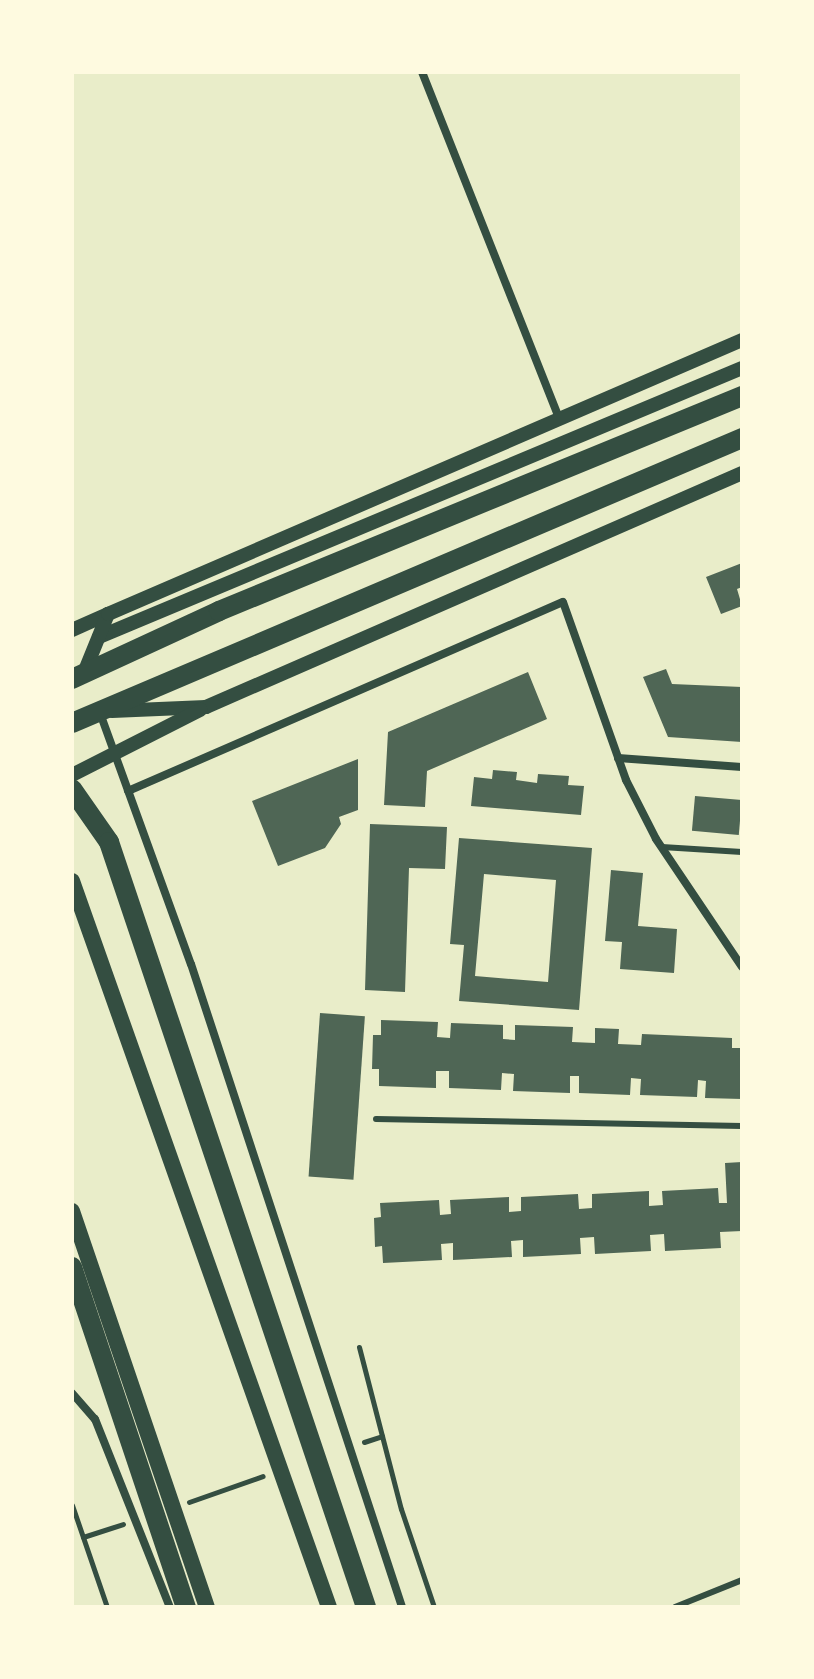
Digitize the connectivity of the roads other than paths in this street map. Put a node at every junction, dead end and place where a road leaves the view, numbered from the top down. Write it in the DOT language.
graph roads {
  1 [pos="422,72"];
  2 [pos="742,340"];
  3 [pos="742,368"];
  4 [pos="742,396"];
  5 [pos="558,416"];
  6 [pos="742,438"];
  7 [pos="742,473"];
  8 [pos="108,614"];
  9 [pos="72,630"];
  10 [pos="99,637"];
  11 [pos="78,676"];
  12 [pos="206,707"];
  13 [pos="99,711"];
  14 [pos="72,723"];
  15 [pos="115,753"];
  16 [pos="618,758"];
  17 [pos="742,767"];
  18 [pos="72,775"];
  19 [pos="72,789"];
  20 [pos="128,791"];
  21 [pos="662,847"];
  22 [pos="742,852"];
  23 [pos="72,881"];
  24 [pos="742,966"];
  25 [pos="376,1119"];
  26 [pos="742,1126"];
  27 [pos="72,1211"];
  28 [pos="72,1267"];
  29 [pos="72,1393"];
  30 [pos="742,1580"];
  31 [pos="170,1607"];
  32 [pos="186,1607"];
  33 [pos="207,1607"];
  34 [pos="329,1607"];
  35 [pos="366,1607"];
  36 [pos="402,1607"];
  37 [pos="675,1607"];
  1 -- 5 [label="street"];
  2 -- 5 [label="street"];
  3 -- 10 [label="street"];
  4 -- 11 [label="main road"];
  5 -- 8 [label="street"];
  6 -- 13 [label="main road"];
  7 -- 12 [label="street"];
  8 -- 9 [label="street"];
  8 -- 10 [label="street"];
  10 -- 11 [label="street"];
  12 -- 13 [label="street"];
  12 -- 15 [label="street"];
  13 -- 14 [label="main road"];
  13 -- 15 [label="street"];
  15 -- 18 [label="street"];
  15 -- 20 [label="street"];
  16 -- 17 [label="street"];
  16 -- 20 [label="street"];
  16 -- 21 [label="street"];
  19 -- 35 [label="main road"];
  20 -- 36 [label="street"];
  21 -- 22 [label="lane"];
  21 -- 24 [label="street"];
  23 -- 34 [label="main road"];
  25 -- 26 [label="lane"];
  27 -- 33 [label="main road"];
  28 -- 32 [label="main road"];
  29 -- 31 [label="street"];
  30 -- 37 [label="lane"];
}
